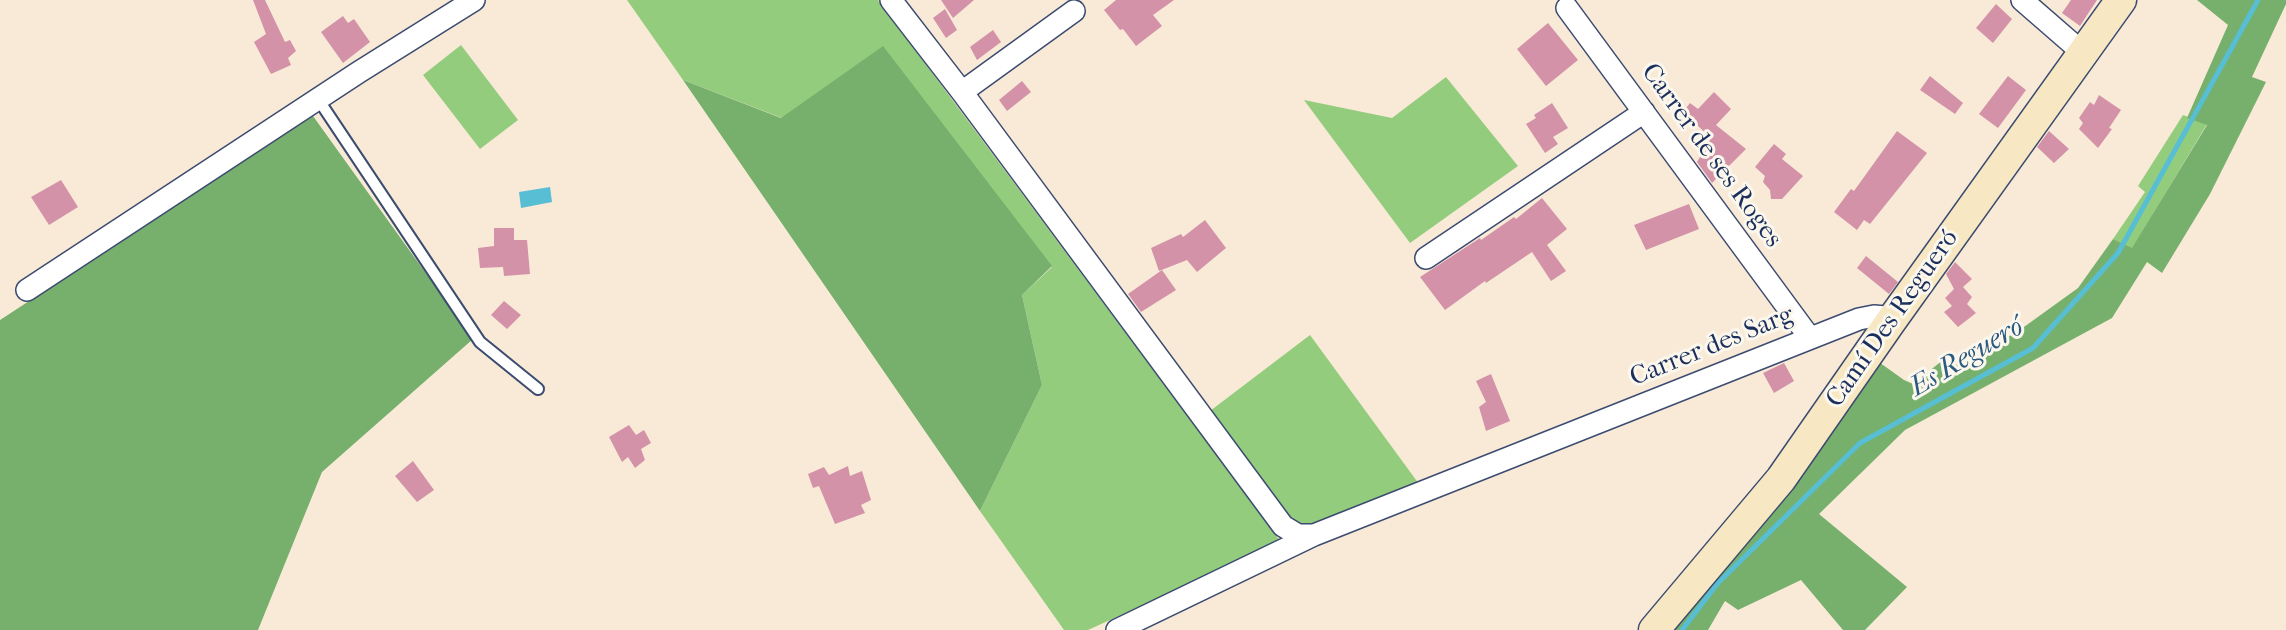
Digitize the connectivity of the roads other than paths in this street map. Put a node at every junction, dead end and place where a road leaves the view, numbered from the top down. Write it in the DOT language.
graph roads {
  1 [pos="474,0"];
  2 [pos="891,0"];
  3 [pos="2022,0"];
  4 [pos="2121,0"];
  5 [pos="1567,8"];
  6 [pos="1074,11"];
  7 [pos="2083,53"];
  8 [pos="962,92"];
  9 [pos="318,99"];
  10 [pos="1644,112"];
  11 [pos="1426,258"];
  12 [pos="27,290"];
  13 [pos="1891,321"];
  14 [pos="1810,338"];
  15 [pos="538,389"];
  16 [pos="1314,536"];
  17 [pos="1117,630"];
  18 [pos="1654,630"];
  1 -- 9 [label="street"];
  2 -- 8 [label="street"];
  3 -- 7 [label="street"];
  4 -- 7 [label="street, Camí Des Regueró"];
  5 -- 10 [label="street, Carrer de ses Roges"];
  6 -- 8 [label="street"];
  7 -- 13 [label="street, Camí Des Regueró"];
  8 -- 16 [label="street"];
  9 -- 12 [label="street"];
  9 -- 15 [label="lane"];
  10 -- 11 [label="street"];
  10 -- 14 [label="street, Carrer de ses Roges"];
  13 -- 14 [label="street, Carrer des Sarg"];
  13 -- 18 [label="street, Camí Des Regueró"];
  14 -- 16 [label="street, Carrer des Sarg"];
  16 -- 17 [label="street, Carrer des Sarg"];
}
